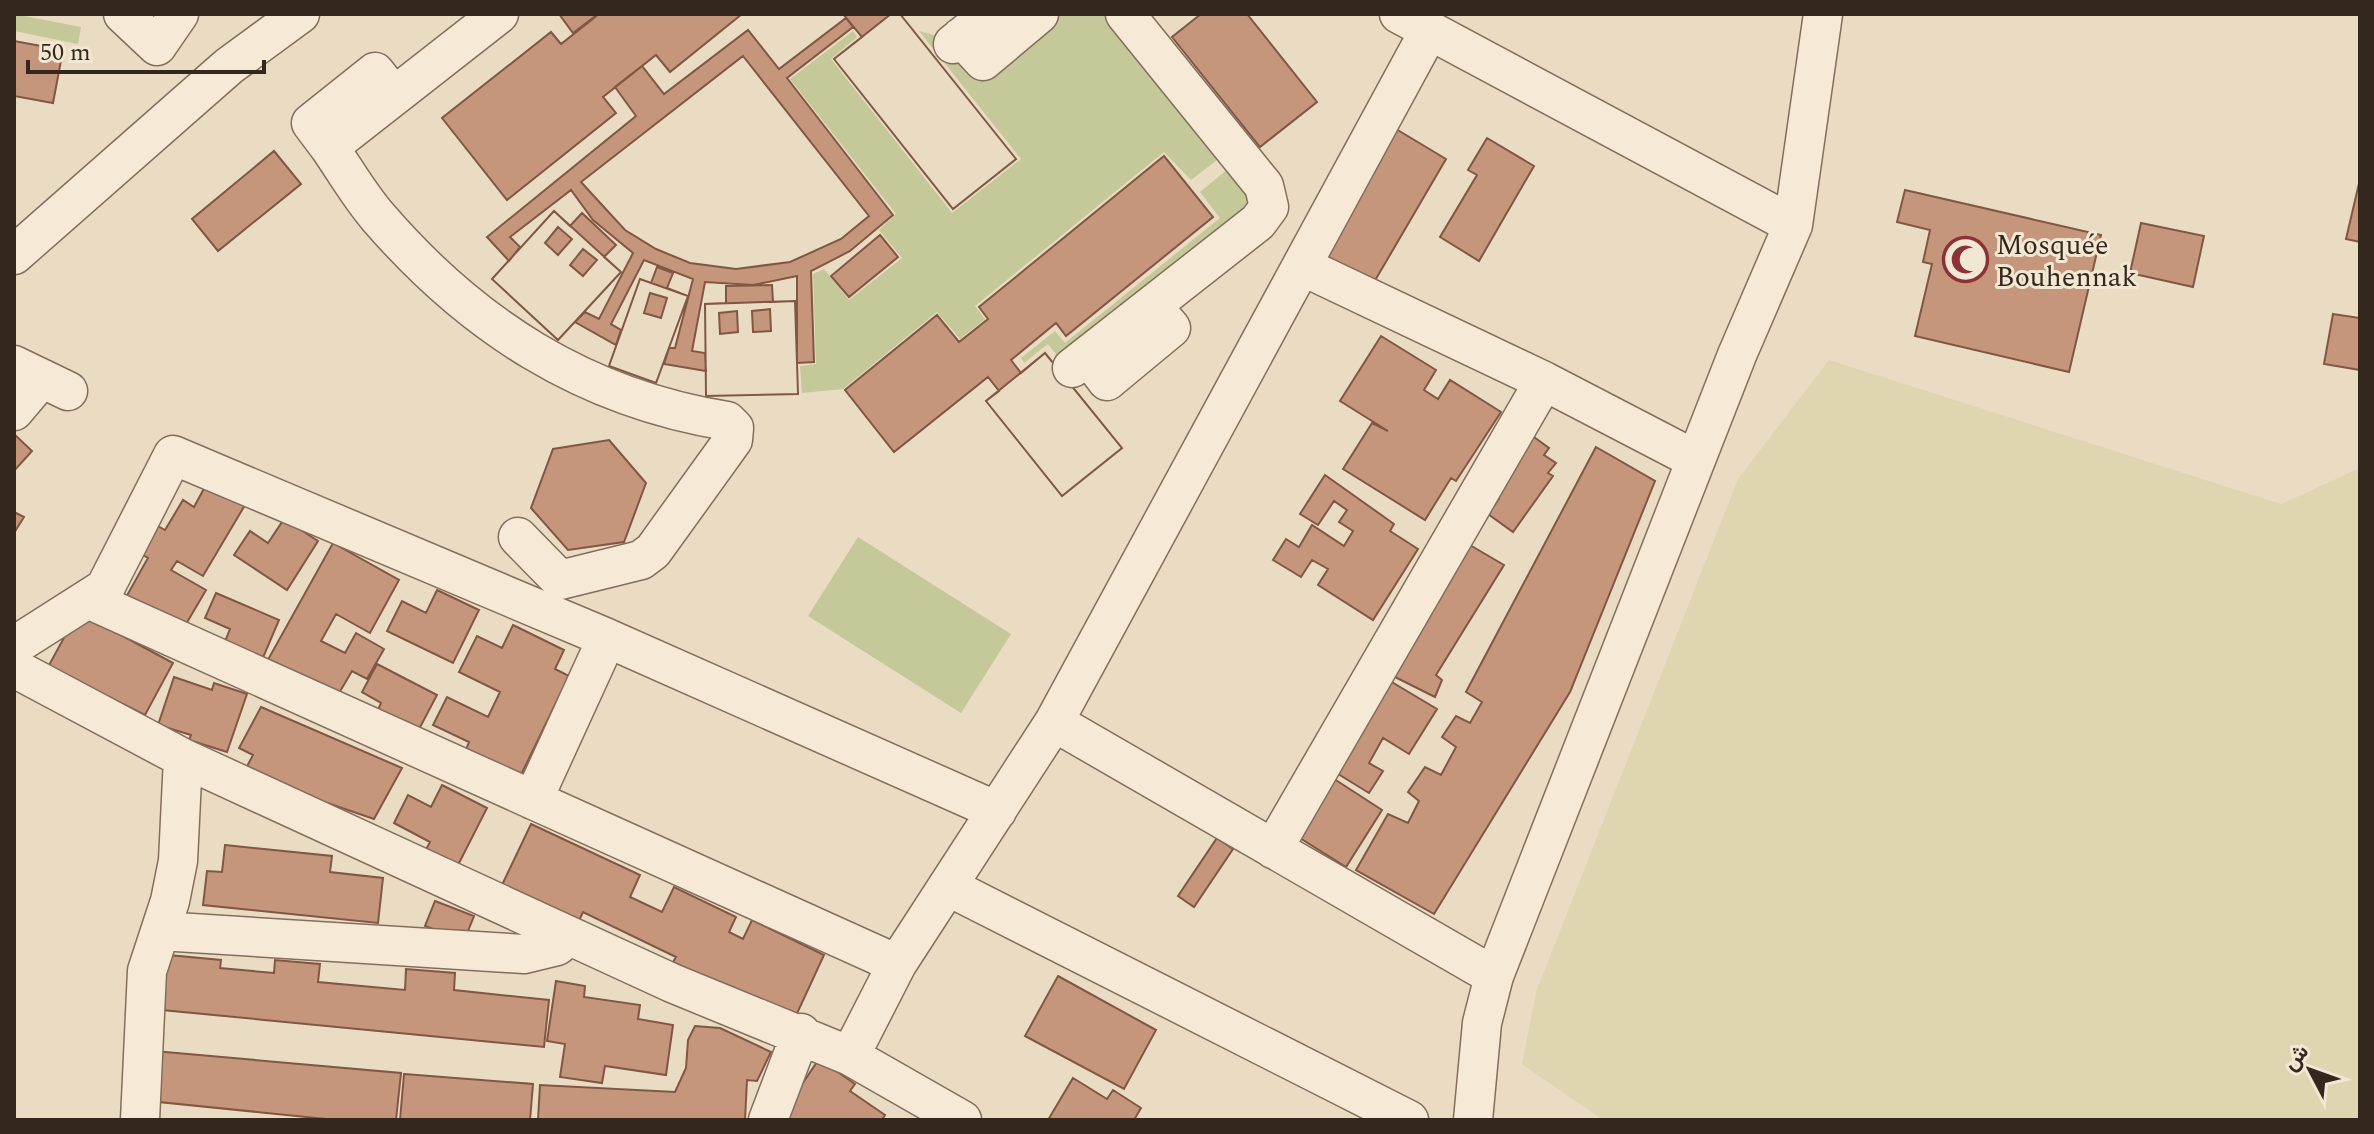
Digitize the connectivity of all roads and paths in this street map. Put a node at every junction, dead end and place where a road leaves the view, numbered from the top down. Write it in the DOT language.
graph roads {
  1 [pos="123,14"];
  2 [pos="179,14"];
  3 [pos="300,14"];
  4 [pos="499,14"];
  5 [pos="990,14"];
  6 [pos="1039,14"];
  7 [pos="1125,14"];
  8 [pos="1823,14"];
  9 [pos="1414,22"];
  10 [pos="1793,225"];
  11 [pos="14,255"];
  12 [pos="1304,267"];
  13 [pos="1080,362"];
  14 [pos="41,379"];
  15 [pos="1544,381"];
  16 [pos="14,411"];
  17 [pos="1696,460"];
  18 [pos="518,537"];
  19 [pos="90,600"];
  20 [pos="607,638"];
  21 [pos="14,646"];
  22 [pos="14,668"];
  23 [pos="1054,722"];
  24 [pos="183,758"];
  25 [pos="533,800"];
  26 [pos="997,811"];
  27 [pos="1273,849"];
  28 [pos="949,887"];
  29 [pos="160,931"];
  30 [pos="569,936"];
  31 [pos="897,964"];
  32 [pos="1494,976"];
  33 [pos="801,1033"];
  34 [pos="850,1056"];
  35 [pos="140,1120"];
  36 [pos="768,1120"];
  37 [pos="962,1120"];
  38 [pos="1409,1120"];
  39 [pos="1473,1120"];
  1 -- 2 [label="street"];
  3 -- 11 [label="street"];
  4 -- 18 [label="street"];
  5 -- 6 [label="street"];
  7 -- 13 [label="street"];
  8 -- 10 [label="street"];
  9 -- 10 [label="street"];
  9 -- 12 [label="street"];
  10 -- 17 [label="street"];
  12 -- 15 [label="street"];
  12 -- 23 [label="street"];
  14 -- 16 [label="street"];
  15 -- 17 [label="street"];
  15 -- 27 [label="street"];
  17 -- 32 [label="street"];
  19 -- 20 [label="street"];
  19 -- 21 [label="street"];
  19 -- 25 [label="street"];
  20 -- 25 [label="street"];
  20 -- 26 [label="street"];
  22 -- 24 [label="street"];
  23 -- 26 [label="street"];
  23 -- 27 [label="street"];
  24 -- 29 [label="street"];
  24 -- 30 [label="street"];
  25 -- 31 [label="street"];
  26 -- 28 [label="street"];
  27 -- 32 [label="street"];
  28 -- 31 [label="street"];
  28 -- 38 [label="street"];
  29 -- 30 [label="street"];
  29 -- 35 [label="street"];
  30 -- 33 [label="street"];
  31 -- 34 [label="street"];
  32 -- 39 [label="street"];
  33 -- 34 [label="street"];
  33 -- 36 [label="street"];
  34 -- 37 [label="street"];
}
